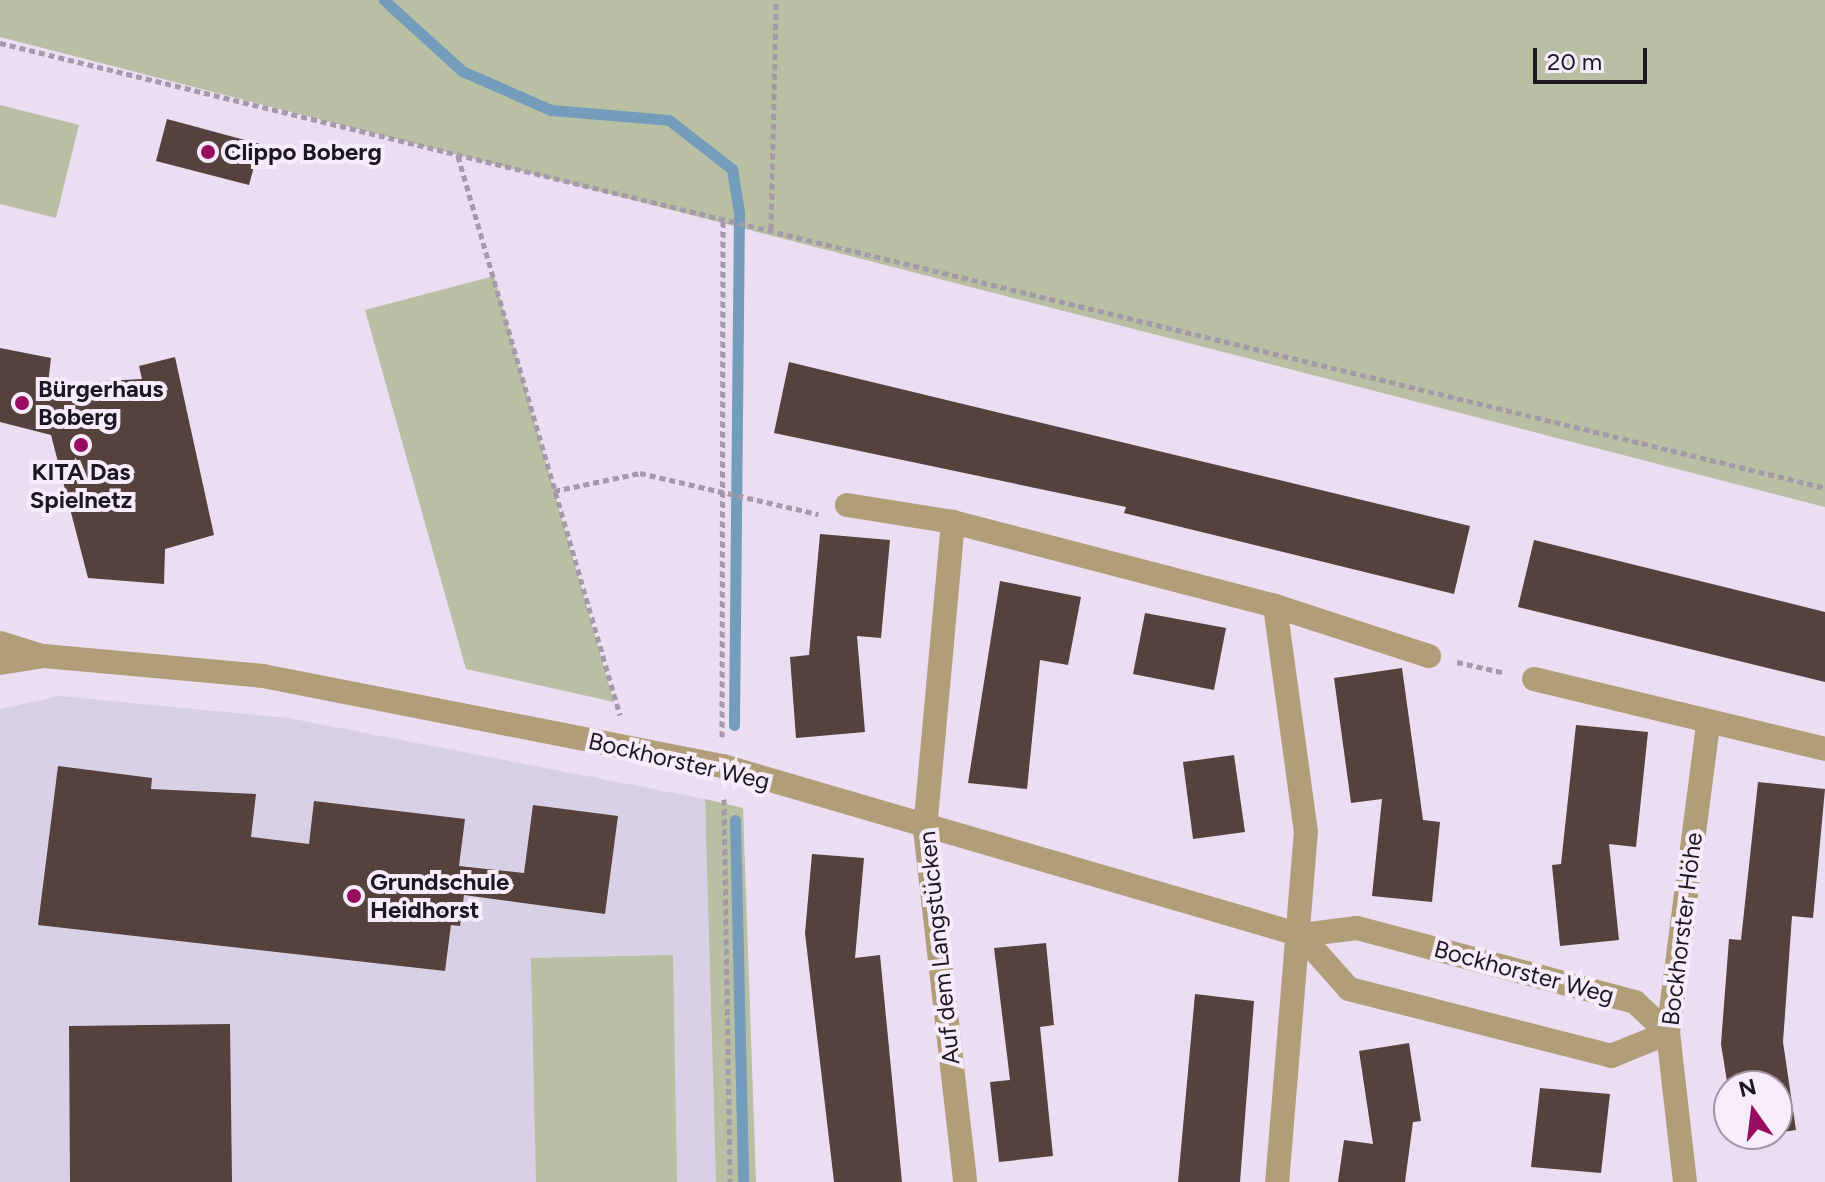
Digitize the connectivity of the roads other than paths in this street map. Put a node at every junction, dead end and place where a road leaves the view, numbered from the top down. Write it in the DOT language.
graph roads {
  1 [pos="847,505"];
  2 [pos="953,522"];
  3 [pos="1275,606"];
  4 [pos="0,643"];
  5 [pos="44,656"];
  6 [pos="1429,656"];
  7 [pos="0,663"];
  8 [pos="1534,679"];
  9 [pos="1708,723"];
  10 [pos="1825,749"];
  11 [pos="925,829"];
  12 [pos="1301,935"];
  13 [pos="1668,1033"];
  14 [pos="965,1182"];
  15 [pos="1277,1182"];
  16 [pos="1685,1182"];
  1 -- 2 [label="street"];
  2 -- 3 [label="street"];
  2 -- 11 [label="street, Auf dem Langstücken"];
  3 -- 6 [label="street"];
  3 -- 12 [label="street"];
  4 -- 5 [label="street, Bockhorster Weg"];
  5 -- 7 [label="street, Bockhorster Weg"];
  5 -- 11 [label="street, Bockhorster Weg"];
  8 -- 9 [label="street"];
  9 -- 10 [label="street"];
  9 -- 13 [label="street, Bockhorster Höhe"];
  11 -- 12 [label="street, Bockhorster Weg"];
  11 -- 14 [label="street, Auf dem Langstücken"];
  12 -- 13 [label="street, Bockhorster Weg"];
  12 -- 13 [label="street"];
  12 -- 15 [label="street"];
  13 -- 16 [label="street, Bockhorster Höhe"];
}
